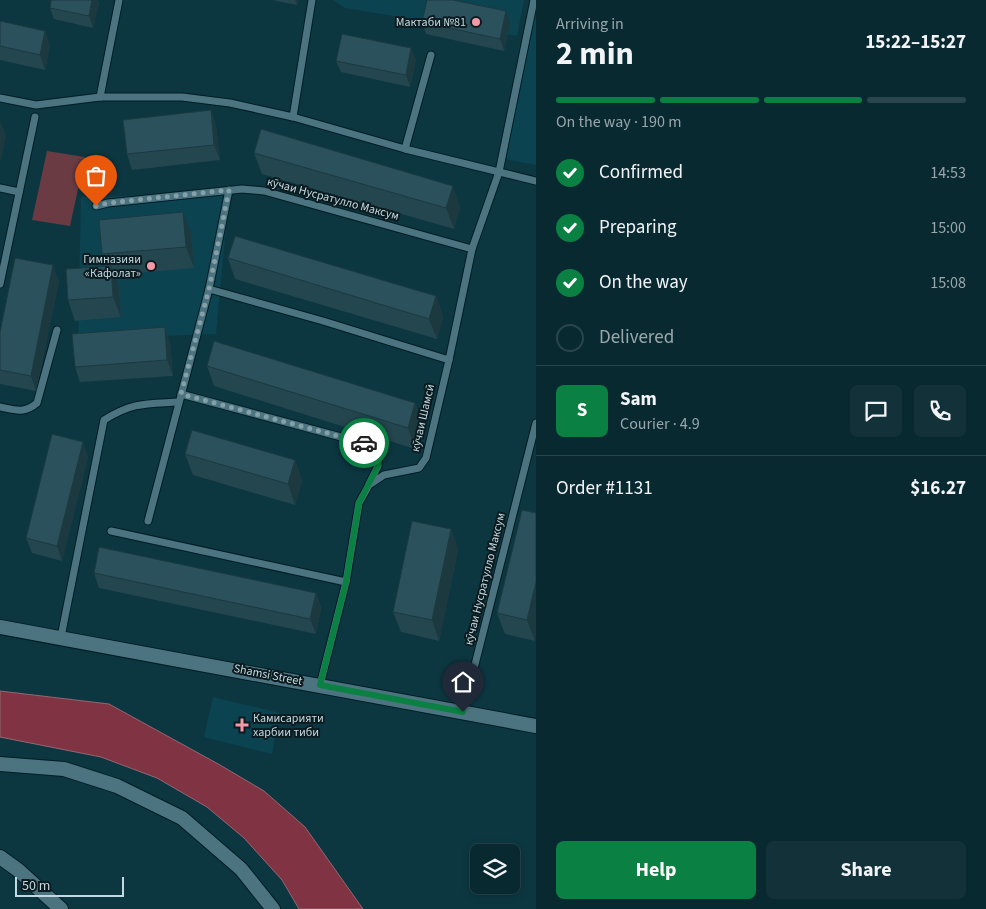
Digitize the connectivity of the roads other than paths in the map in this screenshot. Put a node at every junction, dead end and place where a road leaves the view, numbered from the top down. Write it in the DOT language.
graph roads {
  1 [pos="119,0"];
  2 [pos="312,0"];
  3 [pos="534,0"];
  4 [pos="431,55"];
  5 [pos="100,97"];
  6 [pos="0,98"];
  7 [pos="35,117"];
  8 [pos="293,117"];
  9 [pos="405,149"];
  10 [pos="499,172"];
  11 [pos="536,181"];
  12 [pos="0,188"];
  13 [pos="229,190"];
  14 [pos="19,192"];
  15 [pos="96,206"];
  16 [pos="472,249"];
  17 [pos="0,284"];
  18 [pos="209,289"];
  19 [pos="57,330"];
  20 [pos="448,360"];
  21 [pos="181,394"];
  22 [pos="178,402"];
  23 [pos="0,407"];
  24 [pos="536,423"];
  25 [pos="369,485"];
  26 [pos="148,521"];
  27 [pos="111,531"];
  28 [pos="346,582"];
  29 [pos="0,626"];
  30 [pos="61,637"];
  31 [pos="320,685"];
  32 [pos="463,712"];
  33 [pos="536,726"];
  34 [pos="0,764"];
  35 [pos="0,857"];
  36 [pos="62,909"];
  37 [pos="273,909"];
  1 -- 5 [label="lane"];
  2 -- 8 [label="lane"];
  3 -- 10 [label="lane"];
  4 -- 9 [label="lane"];
  5 -- 6 [label="lane"];
  5 -- 8 [label="lane"];
  7 -- 14 [label="lane"];
  8 -- 9 [label="lane"];
  9 -- 10 [label="lane"];
  10 -- 11 [label="lane"];
  10 -- 16 [label="lane"];
  12 -- 14 [label="lane"];
  13 -- 15 [label="lane, кӯчаи Нусратулло Максум"];
  13 -- 16 [label="lane, кӯчаи Нусратулло Максум"];
  13 -- 18 [label="lane"];
  14 -- 17 [label="lane"];
  16 -- 20 [label="lane"];
  18 -- 20 [label="lane"];
  18 -- 21 [label="lane"];
  19 -- 23 [label="lane"];
  20 -- 25 [label="lane, кӯчаи Шамсӣ"];
  21 -- 22 [label="lane"];
  21 -- 25 [label="lane"];
  22 -- 26 [label="lane"];
  22 -- 30 [label="lane"];
  24 -- 32 [label="lane, кӯчаи Нусратулло Максум"];
  25 -- 28 [label="lane"];
  27 -- 28 [label="lane"];
  28 -- 31 [label="lane"];
  29 -- 30 [label="street, Shamsi Street"];
  30 -- 31 [label="street, Shamsi Street"];
  31 -- 32 [label="street, Shamsi Street"];
  32 -- 33 [label="street, Shamsi Street"];
  34 -- 37 [label="street"];
  35 -- 36 [label="street"];
}
